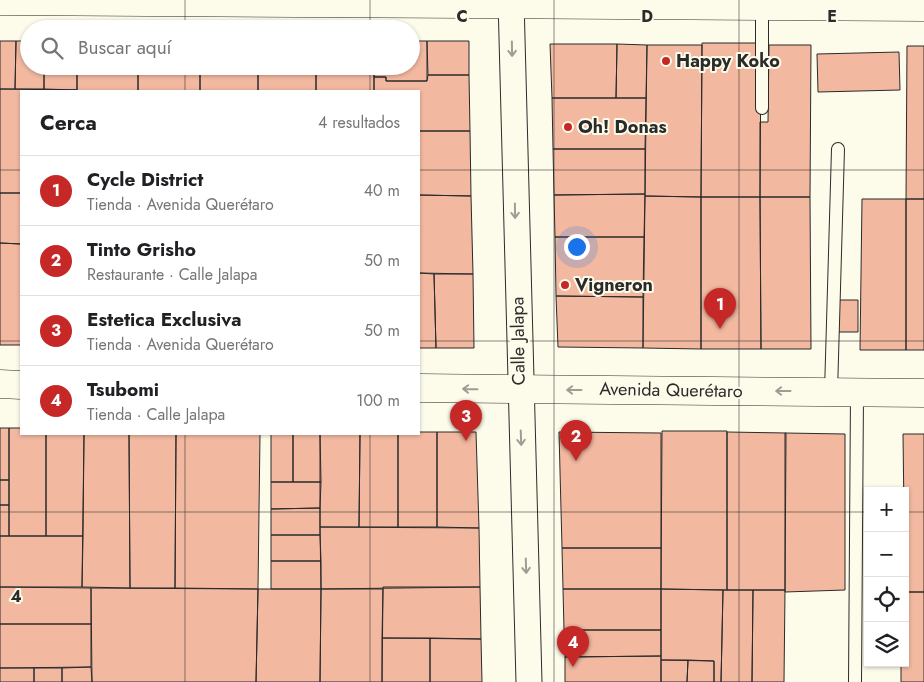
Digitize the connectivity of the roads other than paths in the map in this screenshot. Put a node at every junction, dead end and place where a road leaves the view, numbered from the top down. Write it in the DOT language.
graph roads {
  1 [pos="0,1"];
  2 [pos="511,2"];
  3 [pos="762,6"];
  4 [pos="924,8"];
  5 [pos="762,108"];
  6 [pos="838,149"];
  7 [pos="0,384"];
  8 [pos="20,385"];
  9 [pos="420,388"];
  10 [pos="519,389"];
  11 [pos="844,392"];
  12 [pos="924,393"];
  13 [pos="529,682"];
  14 [pos="855,682"];
  1 -- 2 [label="main road"];
  2 -- 3 [label="main road"];
  2 -- 10 [label="street, Calle Jalapa, one-way"];
  3 -- 4 [label="main road"];
  3 -- 5 [label="lane"];
  6 -- 11 [label="lane"];
  7 -- 8 [label="main road"];
  10 -- 9 [label="main road, Avenida Querétaro, one-way"];
  11 -- 10 [label="main road, Avenida Querétaro, one-way"];
  10 -- 13 [label="street, Calle Jalapa, one-way"];
  11 -- 12 [label="main road, Avenida Querétaro"];
  11 -- 14 [label="lane"];
}
